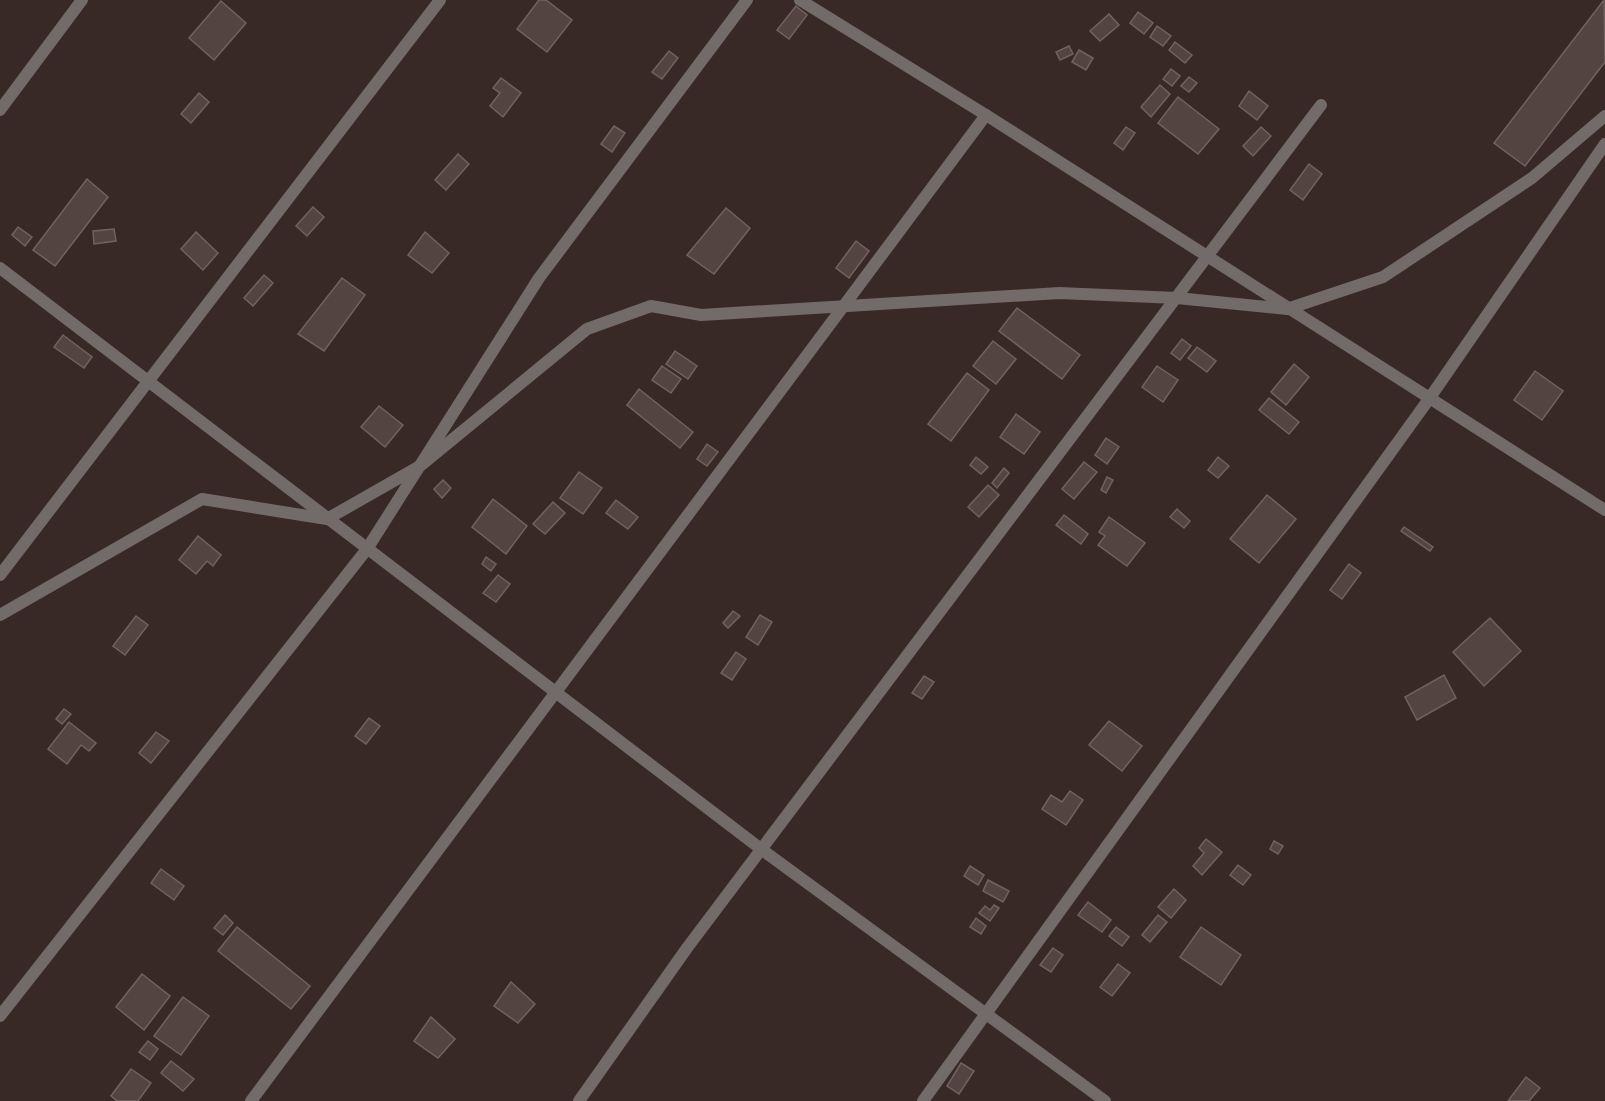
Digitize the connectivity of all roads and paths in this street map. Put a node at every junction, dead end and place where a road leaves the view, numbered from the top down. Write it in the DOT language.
graph roads {
  1 [pos="82,0"];
  2 [pos="440,0"];
  3 [pos="747,0"];
  4 [pos="800,0"];
  5 [pos="1322,105"];
  6 [pos="0,110"];
  7 [pos="986,115"];
  8 [pos="1605,116"];
  9 [pos="1605,144"];
  10 [pos="1207,258"];
  11 [pos="0,268"];
  12 [pos="1177,298"];
  13 [pos="841,308"];
  14 [pos="1287,309"];
  15 [pos="149,382"];
  16 [pos="1429,399"];
  17 [pos="420,466"];
  18 [pos="1605,510"];
  19 [pos="327,519"];
  20 [pos="367,549"];
  21 [pos="0,575"];
  22 [pos="0,615"];
  23 [pos="555,693"];
  24 [pos="761,849"];
  25 [pos="987,1015"];
  26 [pos="0,1016"];
  27 [pos="251,1101"];
  28 [pos="579,1101"];
  29 [pos="923,1101"];
  30 [pos="1105,1101"];
  1 -- 6 [label="street"];
  2 -- 15 [label="street"];
  3 -- 17 [label="street"];
  4 -- 7 [label="street"];
  5 -- 10 [label="street"];
  7 -- 10 [label="street"];
  7 -- 13 [label="street"];
  8 -- 14 [label="street"];
  9 -- 16 [label="street"];
  10 -- 12 [label="street"];
  10 -- 14 [label="street"];
  11 -- 15 [label="street"];
  12 -- 13 [label="street"];
  12 -- 14 [label="street"];
  12 -- 24 [label="street"];
  13 -- 17 [label="street"];
  13 -- 23 [label="street"];
  14 -- 16 [label="street"];
  15 -- 19 [label="street"];
  15 -- 21 [label="street"];
  16 -- 18 [label="street"];
  16 -- 25 [label="street"];
  17 -- 19 [label="street"];
  17 -- 20 [label="street"];
  19 -- 20 [label="street"];
  19 -- 22 [label="street"];
  20 -- 23 [label="street"];
  20 -- 26 [label="street"];
  23 -- 24 [label="street"];
  23 -- 27 [label="street"];
  24 -- 25 [label="street"];
  24 -- 28 [label="street"];
  25 -- 29 [label="street"];
  25 -- 30 [label="street"];
}
